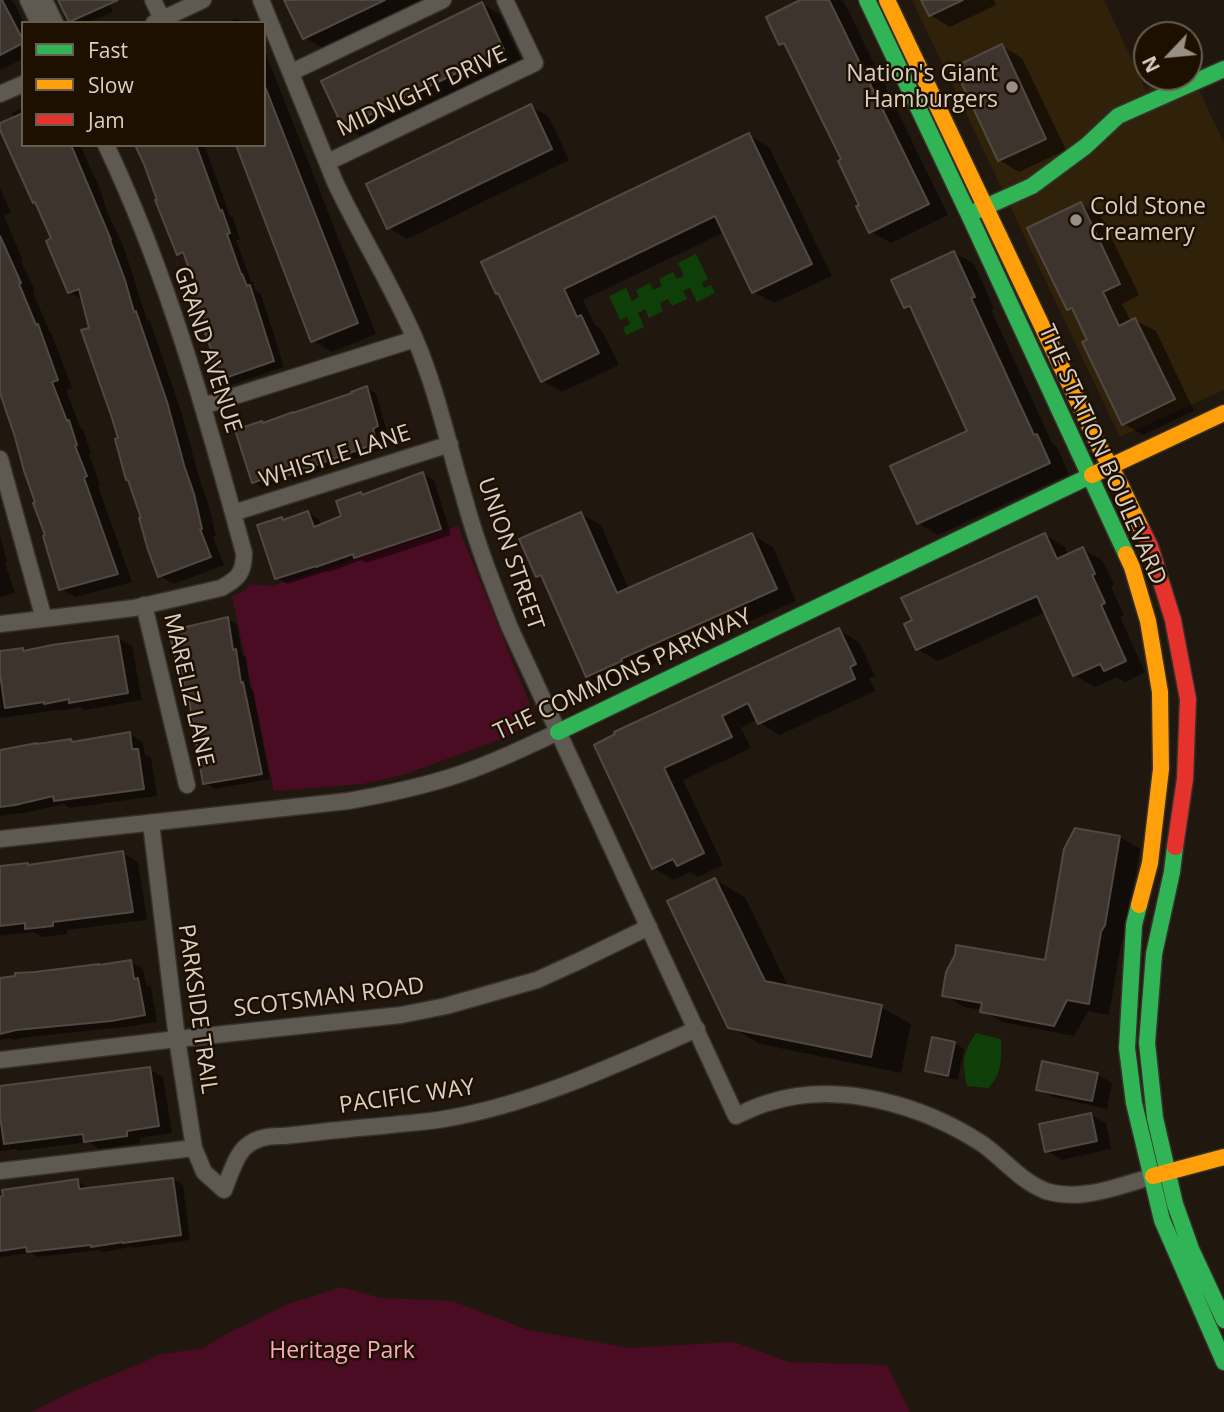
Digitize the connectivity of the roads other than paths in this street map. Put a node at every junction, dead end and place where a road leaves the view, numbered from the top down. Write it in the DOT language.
graph roads {
  1 [pos="28,0"];
  2 [pos="44,0"];
  3 [pos="153,0"];
  4 [pos="203,0"];
  5 [pos="261,0"];
  6 [pos="443,0"];
  7 [pos="505,0"];
  8 [pos="867,0"];
  9 [pos="887,0"];
  10 [pos="38,21"];
  11 [pos="54,21"];
  12 [pos="158,21"];
  13 [pos="1224,69"];
  14 [pos="292,72"];
  15 [pos="21,85"];
  16 [pos="0,94"];
  17 [pos="107,147"];
  18 [pos="328,162"];
  19 [pos="986,207"];
  20 [pos="969,215"];
  21 [pos="415,339"];
  22 [pos="203,406"];
  23 [pos="1224,413"];
  24 [pos="450,444"];
  25 [pos="0,459"];
  26 [pos="1110,467"];
  27 [pos="1090,476"];
  28 [pos="233,513"];
  29 [pos="144,606"];
  30 [pos="44,619"];
  31 [pos="0,624"];
  32 [pos="558,732"];
  33 [pos="187,785"];
  34 [pos="151,823"];
  35 [pos="0,839"];
  36 [pos="649,927"];
  37 [pos="697,1029"];
  38 [pos="177,1038"];
  39 [pos="0,1060"];
  40 [pos="194,1148"];
  41 [pos="1224,1157"];
  42 [pos="0,1171"];
  43 [pos="1167,1172"];
  44 [pos="1151,1177"];
  45 [pos="224,1190"];
  46 [pos="1224,1320"];
  47 [pos="1224,1362"];
  1 -- 10 [label="street"];
  2 -- 11 [label="street"];
  3 -- 12 [label="street"];
  4 -- 12 [label="street"];
  5 -- 14 [label="street, UNION STREET"];
  6 -- 14 [label="street"];
  7 -- 18 [label="street, MIDNIGHT DRIVE"];
  8 -- 20 [label="street, THE STATION BOULEVARD"];
  9 -- 19 [label="street, THE STATION BOULEVARD"];
  13 -- 19 [label="street"];
  14 -- 18 [label="street, UNION STREET"];
  15 -- 16 [label="street"];
  17 -- 22 [label="street, GRAND AVENUE"];
  18 -- 21 [label="street, UNION STREET"];
  19 -- 20 [label="street"];
  19 -- 26 [label="street, THE STATION BOULEVARD"];
  20 -- 27 [label="street, THE STATION BOULEVARD"];
  21 -- 22 [label="street"];
  21 -- 24 [label="street, UNION STREET"];
  22 -- 28 [label="street, GRAND AVENUE"];
  23 -- 26 [label="street, THE COMMONS PARKWAY"];
  24 -- 28 [label="street, WHISTLE LANE"];
  24 -- 32 [label="street, UNION STREET"];
  25 -- 30 [label="street"];
  26 -- 27 [label="street, THE COMMONS PARKWAY"];
  26 -- 43 [label="street, THE STATION BOULEVARD"];
  27 -- 32 [label="street, THE COMMONS PARKWAY"];
  27 -- 44 [label="street, THE STATION BOULEVARD"];
  28 -- 29 [label="street, GRAND AVENUE"];
  29 -- 30 [label="street"];
  29 -- 33 [label="street, MARELIZ LANE"];
  30 -- 31 [label="street"];
  32 -- 34 [label="street, THE COMMONS PARKWAY"];
  32 -- 36 [label="street, UNION STREET"];
  34 -- 35 [label="street, THE COMMONS PARKWAY"];
  34 -- 38 [label="street, PARKSIDE TRAIL"];
  36 -- 37 [label="street, UNION STREET"];
  36 -- 38 [label="street, SCOTSMAN ROAD"];
  37 -- 44 [label="street, UNION STREET"];
  37 -- 45 [label="street, PACIFIC WAY"];
  38 -- 39 [label="street, SCOTSMAN ROAD"];
  38 -- 40 [label="street, PARKSIDE TRAIL"];
  40 -- 42 [label="street"];
  40 -- 45 [label="street, PARKSIDE TRAIL"];
  41 -- 43 [label="street"];
  43 -- 44 [label="street"];
  43 -- 46 [label="street, THE STATION BOULEVARD"];
  44 -- 47 [label="street, THE STATION BOULEVARD"];
}
